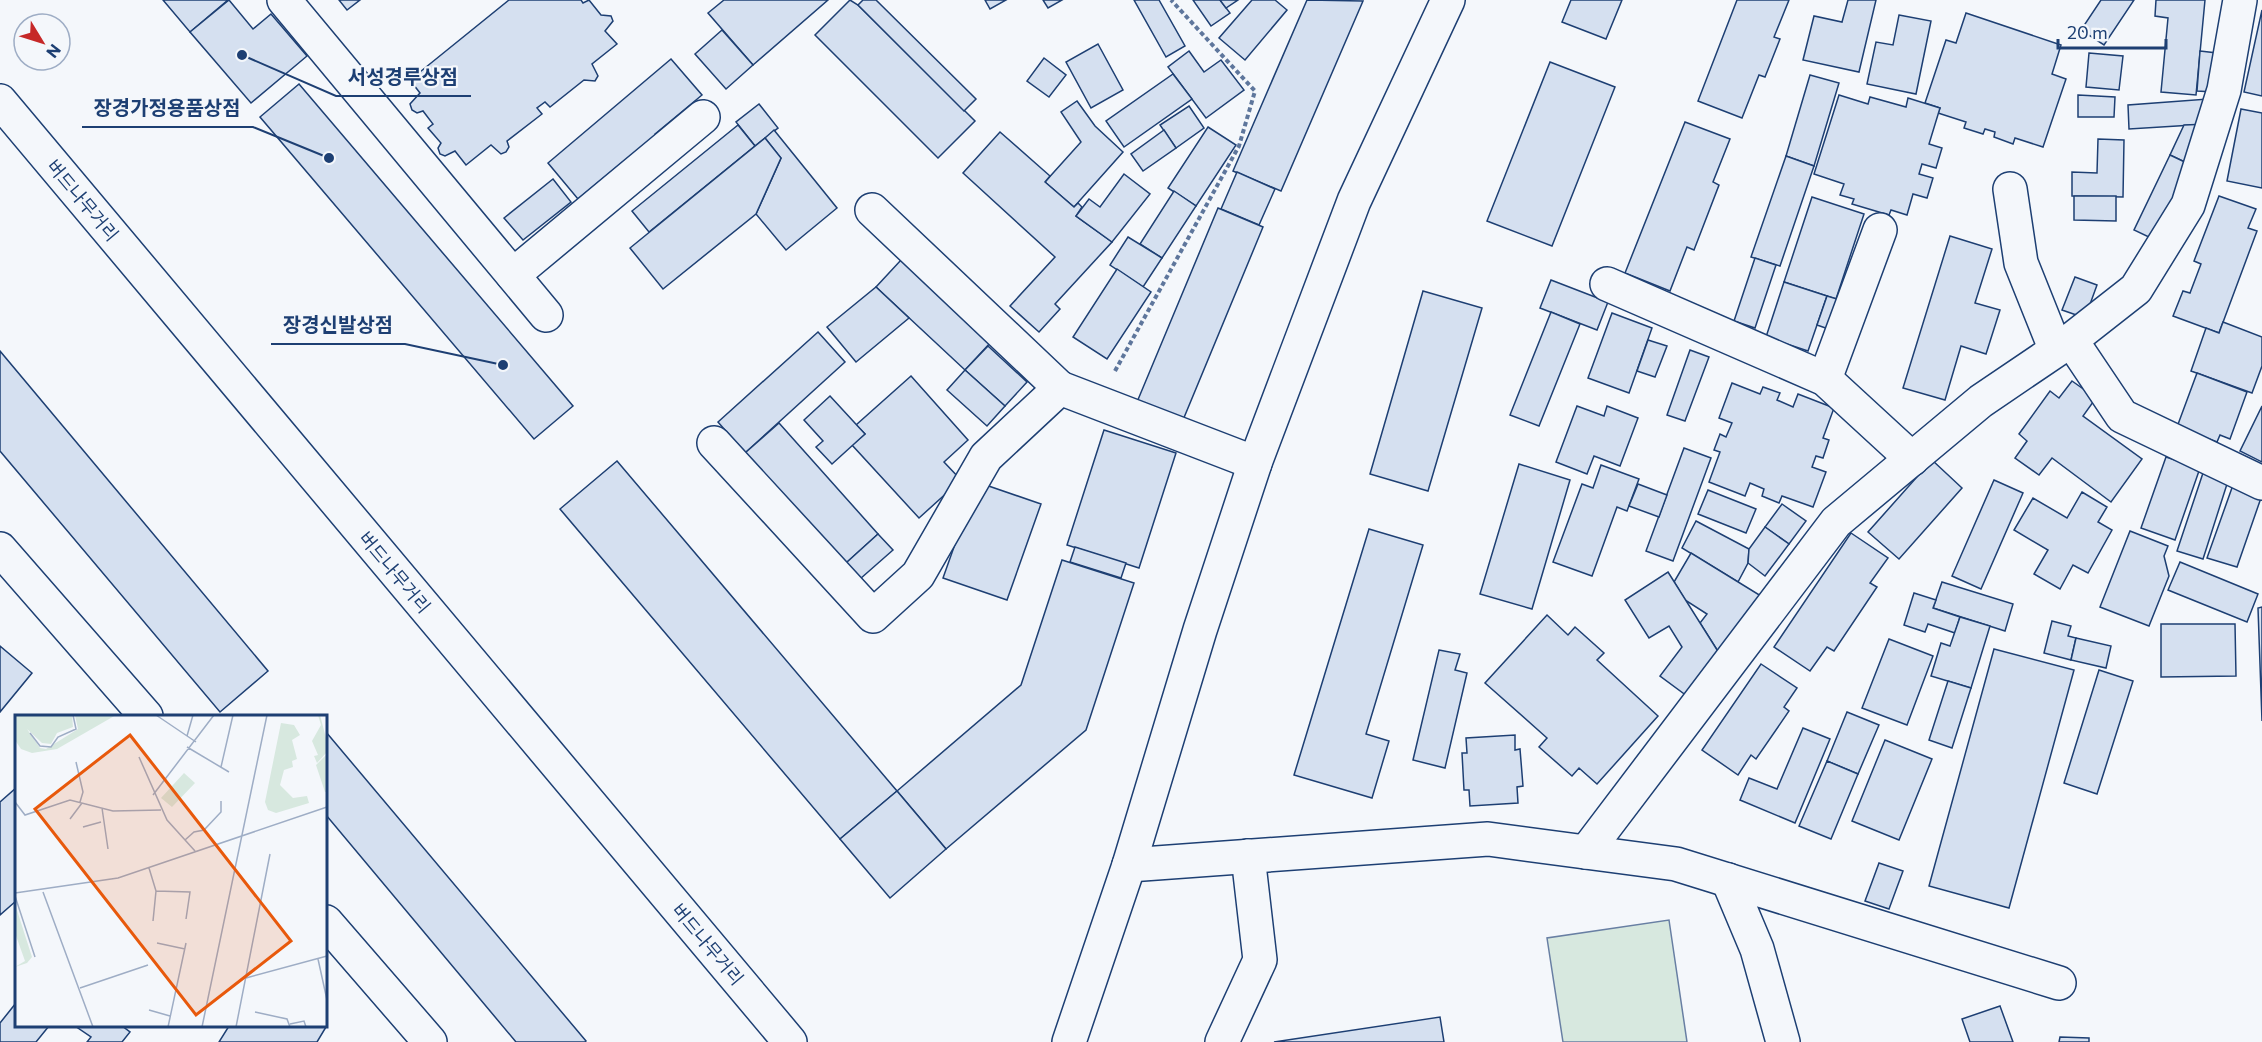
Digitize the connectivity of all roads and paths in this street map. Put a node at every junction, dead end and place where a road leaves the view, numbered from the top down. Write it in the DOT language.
graph roads {
  1 [pos="285,0"];
  2 [pos="1171,0"];
  3 [pos="1448,0"];
  4 [pos="2240,0"];
  5 [pos="0,101"];
  6 [pos="703,117"];
  7 [pos="2010,189"];
  8 [pos="872,210"];
  9 [pos="1880,230"];
  10 [pos="513,275"];
  11 [pos="1607,284"];
  12 [pos="546,315"];
  13 [pos="2063,344"];
  14 [pos="1825,379"];
  15 [pos="1060,388"];
  16 [pos="1096,402"];
  17 [pos="714,443"];
  18 [pos="1912,459"];
  19 [pos="1255,463"];
  20 [pos="2262,483"];
  21 [pos="0,549"];
  22 [pos="144,715"];
  23 [pos="1586,852"];
  24 [pos="1248,856"];
  25 [pos="1129,865"];
  26 [pos="1728,880"];
  27 [pos="327,923"];
  28 [pos="2059,983"];
  29 [pos="430,1042"];
  30 [pos="790,1042"];
  31 [pos="1069,1042"];
  32 [pos="1222,1042"];
  33 [pos="1783,1042"];
  1 -- 10 [label="street"];
  2 -- 16 [label="path"];
  3 -- 19 [label="street"];
  4 -- 13 [label="street"];
  5 -- 30 [label="street, 버드나무거리"];
  6 -- 10 [label="street"];
  7 -- 13 [label="street"];
  8 -- 15 [label="street"];
  9 -- 14 [label="street"];
  10 -- 12 [label="street"];
  11 -- 14 [label="street"];
  13 -- 18 [label="street"];
  13 -- 20 [label="street"];
  14 -- 18 [label="street"];
  15 -- 16 [label="street"];
  15 -- 17 [label="street"];
  16 -- 19 [label="street"];
  18 -- 23 [label="street"];
  19 -- 25 [label="street"];
  21 -- 22 [label="street"];
  23 -- 24 [label="street"];
  23 -- 26 [label="street"];
  24 -- 25 [label="street"];
  24 -- 32 [label="street"];
  25 -- 31 [label="street"];
  26 -- 28 [label="street"];
  26 -- 33 [label="street"];
  27 -- 29 [label="street"];
}
